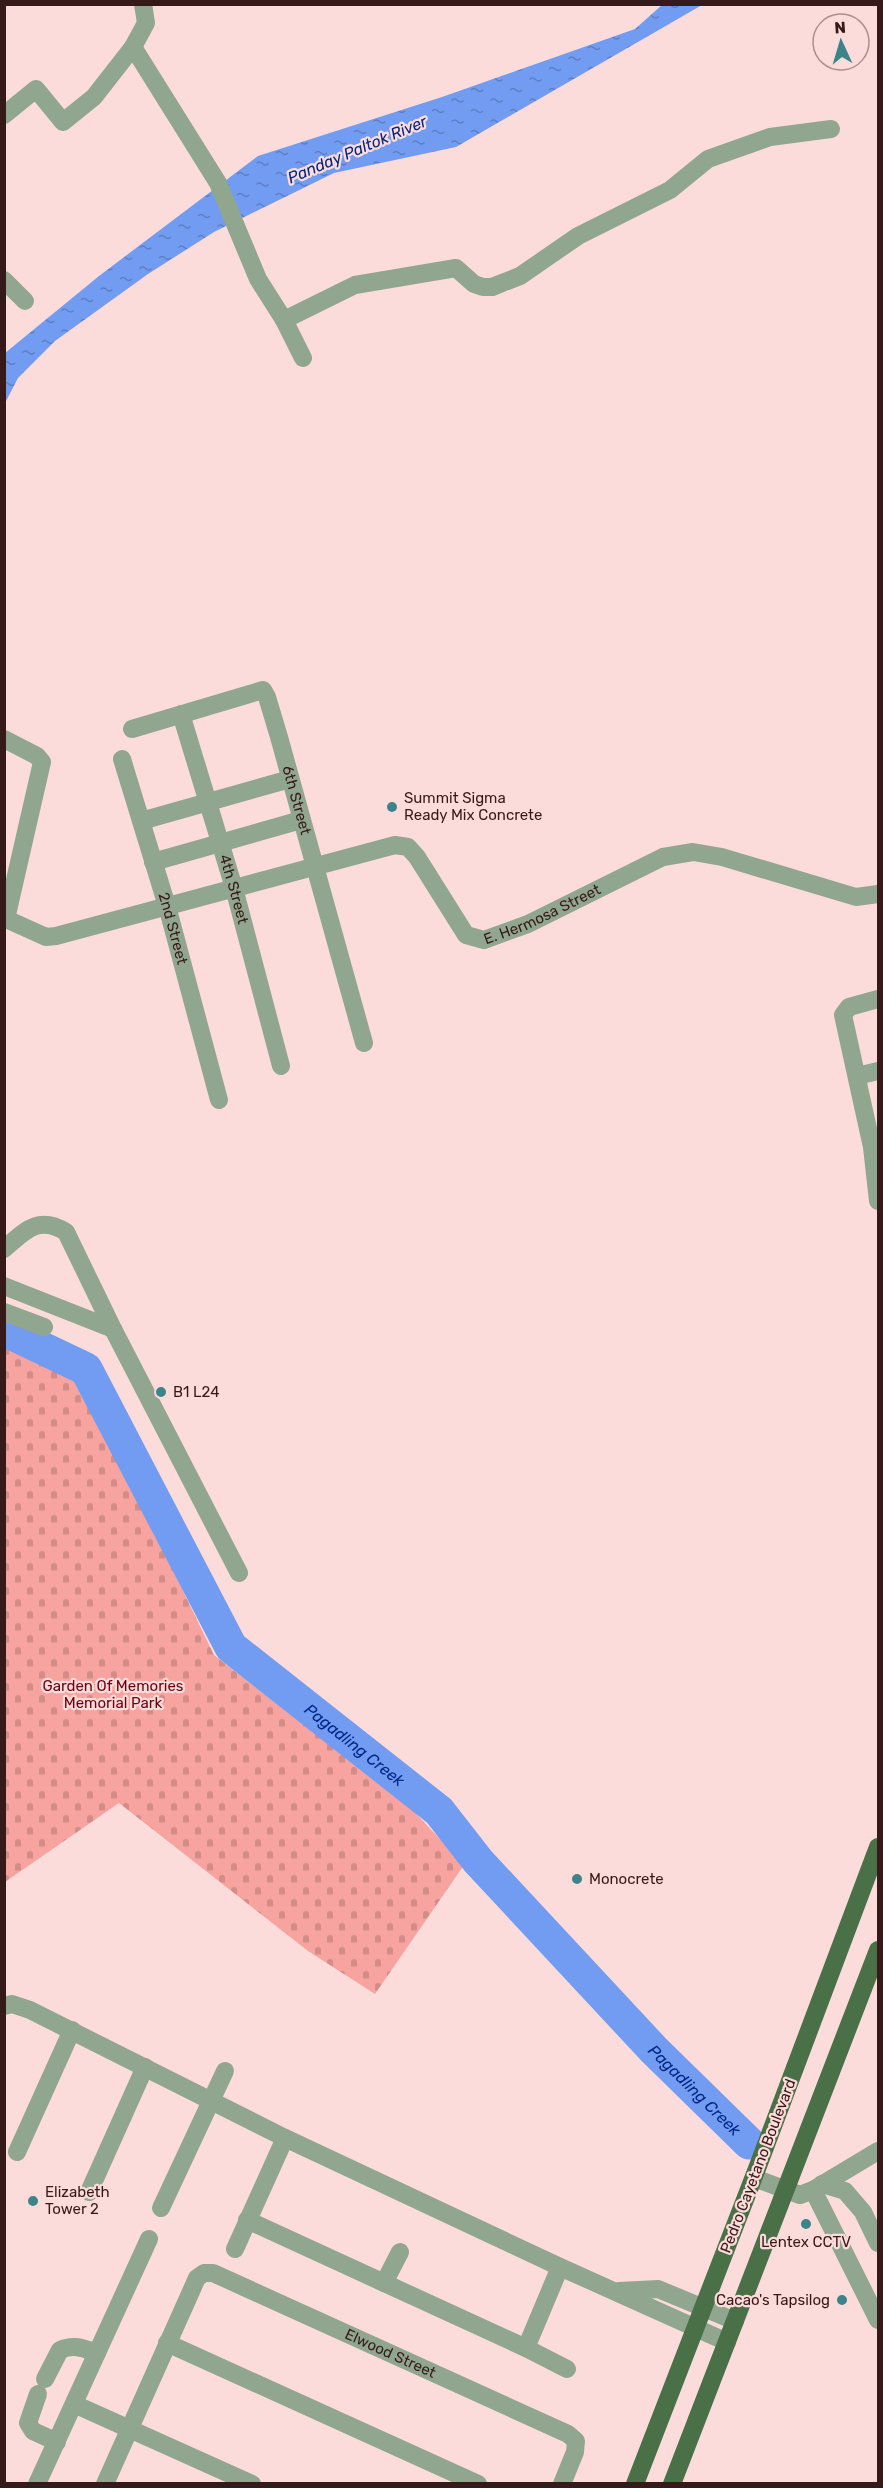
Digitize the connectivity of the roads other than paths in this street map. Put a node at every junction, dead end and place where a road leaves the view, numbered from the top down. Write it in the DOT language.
graph roads {
  1 [pos="143,4"];
  2 [pos="133,47"];
  3 [pos="4,115"];
  4 [pos="831,129"];
  5 [pos="4,280"];
  6 [pos="25,301"];
  7 [pos="284,320"];
  8 [pos="303,358"];
  9 [pos="181,714"];
  10 [pos="132,729"];
  11 [pos="4,739"];
  12 [pos="122,759"];
  13 [pos="290,779"];
  14 [pos="207,802"];
  15 [pos="300,820"];
  16 [pos="141,821"];
  17 [pos="220,843"];
  18 [pos="153,862"];
  19 [pos="314,867"];
  20 [pos="234,888"];
  21 [pos="879,894"];
  22 [pos="167,906"];
  23 [pos="5,918"];
  24 [pos="879,999"];
  25 [pos="364,1043"];
  26 [pos="281,1066"];
  27 [pos="879,1071"];
  28 [pos="857,1076"];
  29 [pos="219,1100"];
  30 [pos="875,1146"];
  31 [pos="879,1201"];
  32 [pos="4,1249"];
  33 [pos="4,1286"];
  34 [pos="4,1312"];
  35 [pos="44,1327"];
  36 [pos="113,1329"];
  37 [pos="239,1574"];
  38 [pos="879,1847"];
  39 [pos="879,1950"];
  40 [pos="4,2006"];
  41 [pos="72,2030"];
  42 [pos="145,2067"];
  43 [pos="225,2071"];
  44 [pos="212,2099"];
  45 [pos="285,2138"];
  46 [pos="879,2151"];
  47 [pos="17,2152"];
  48 [pos="754,2178"];
  49 [pos="817,2187"];
  50 [pos="785,2191"];
  51 [pos="89,2192"];
  52 [pos="161,2208"];
  53 [pos="247,2220"];
  54 [pos="149,2239"];
  55 [pos="879,2243"];
  56 [pos="235,2249"];
  57 [pos="400,2252"];
  58 [pos="560,2267"];
  59 [pos="384,2283"];
  60 [pos="614,2292"];
  61 [pos="672,2294"];
  62 [pos="704,2308"];
  63 [pos="664,2313"];
  64 [pos="735,2320"];
  65 [pos="879,2320"];
  66 [pos="695,2327"];
  67 [pos="727,2342"];
  68 [pos="167,2343"];
  69 [pos="526,2348"];
  70 [pos="97,2353"];
  71 [pos="567,2369"];
  72 [pos="74,2404"];
  73 [pos="129,2429"];
  74 [pos="57,2442"];
  75 [pos="37,2484"];
  76 [pos="105,2484"];
  77 [pos="252,2484"];
  78 [pos="478,2484"];
  79 [pos="562,2484"];
  80 [pos="635,2484"];
  81 [pos="672,2484"];
  1 -- 2 [label="street"];
  2 -- 3 [label="street"];
  2 -- 7 [label="street"];
  4 -- 7 [label="street"];
  5 -- 6 [label="street"];
  7 -- 8 [label="street"];
  9 -- 10 [label="street, 6th Street"];
  9 -- 13 [label="street, 6th Street"];
  9 -- 14 [label="street, 4th Street"];
  11 -- 23 [label="street"];
  12 -- 16 [label="street, 2nd Street"];
  13 -- 14 [label="street"];
  13 -- 15 [label="street, 6th Street"];
  14 -- 16 [label="street"];
  14 -- 17 [label="street, 4th Street"];
  15 -- 17 [label="street"];
  15 -- 19 [label="street, 6th Street"];
  16 -- 18 [label="street, 2nd Street"];
  17 -- 18 [label="street"];
  17 -- 20 [label="street, 4th Street"];
  18 -- 22 [label="street, 2nd Street"];
  19 -- 20 [label="street, E. Hermosa Street"];
  19 -- 21 [label="street, E. Hermosa Street"];
  19 -- 25 [label="street, 6th Street"];
  20 -- 22 [label="street, E. Hermosa Street"];
  20 -- 26 [label="street, 4th Street"];
  22 -- 23 [label="street, E. Hermosa Street"];
  22 -- 29 [label="street, 2nd Street"];
  24 -- 28 [label="street"];
  27 -- 28 [label="street"];
  28 -- 30 [label="street"];
  30 -- 31 [label="street"];
  32 -- 36 [label="street"];
  33 -- 36 [label="street"];
  34 -- 35 [label="street"];
  36 -- 37 [label="street"];
  38 -- 48 [label="main road, Pedro Cayetano Boulevard"];
  39 -- 50 [label="main road"];
  40 -- 41 [label="street"];
  41 -- 42 [label="street"];
  41 -- 47 [label="street"];
  42 -- 44 [label="street"];
  42 -- 51 [label="street"];
  43 -- 44 [label="street"];
  44 -- 45 [label="street"];
  44 -- 52 [label="street"];
  45 -- 53 [label="street"];
  45 -- 58 [label="street"];
  46 -- 49 [label="street"];
  48 -- 50 [label="street"];
  48 -- 62 [label="main road, Pedro Cayetano Boulevard"];
  49 -- 50 [label="street"];
  49 -- 55 [label="street"];
  49 -- 65 [label="street"];
  50 -- 64 [label="main road"];
  53 -- 56 [label="street"];
  53 -- 59 [label="street"];
  54 -- 70 [label="street"];
  57 -- 59 [label="street"];
  58 -- 60 [label="street"];
  58 -- 69 [label="street"];
  59 -- 69 [label="street"];
  60 -- 61 [label="street"];
  60 -- 63 [label="street"];
  61 -- 62 [label="street"];
  61 -- 63 [label="street"];
  62 -- 64 [label="street"];
  62 -- 66 [label="main road, Pedro Cayetano Boulevard"];
  63 -- 66 [label="street"];
  64 -- 67 [label="main road"];
  66 -- 67 [label="street"];
  66 -- 80 [label="main road, Pedro Cayetano Boulevard"];
  67 -- 81 [label="main road"];
  68 -- 73 [label="street"];
  68 -- 78 [label="street"];
  68 -- 79 [label="street, Elwood Street"];
  69 -- 71 [label="street"];
  70 -- 72 [label="street"];
  70 -- 74 [label="street"];
  72 -- 73 [label="street"];
  72 -- 74 [label="street"];
  73 -- 76 [label="street"];
  73 -- 77 [label="street"];
  74 -- 75 [label="street"];
}
